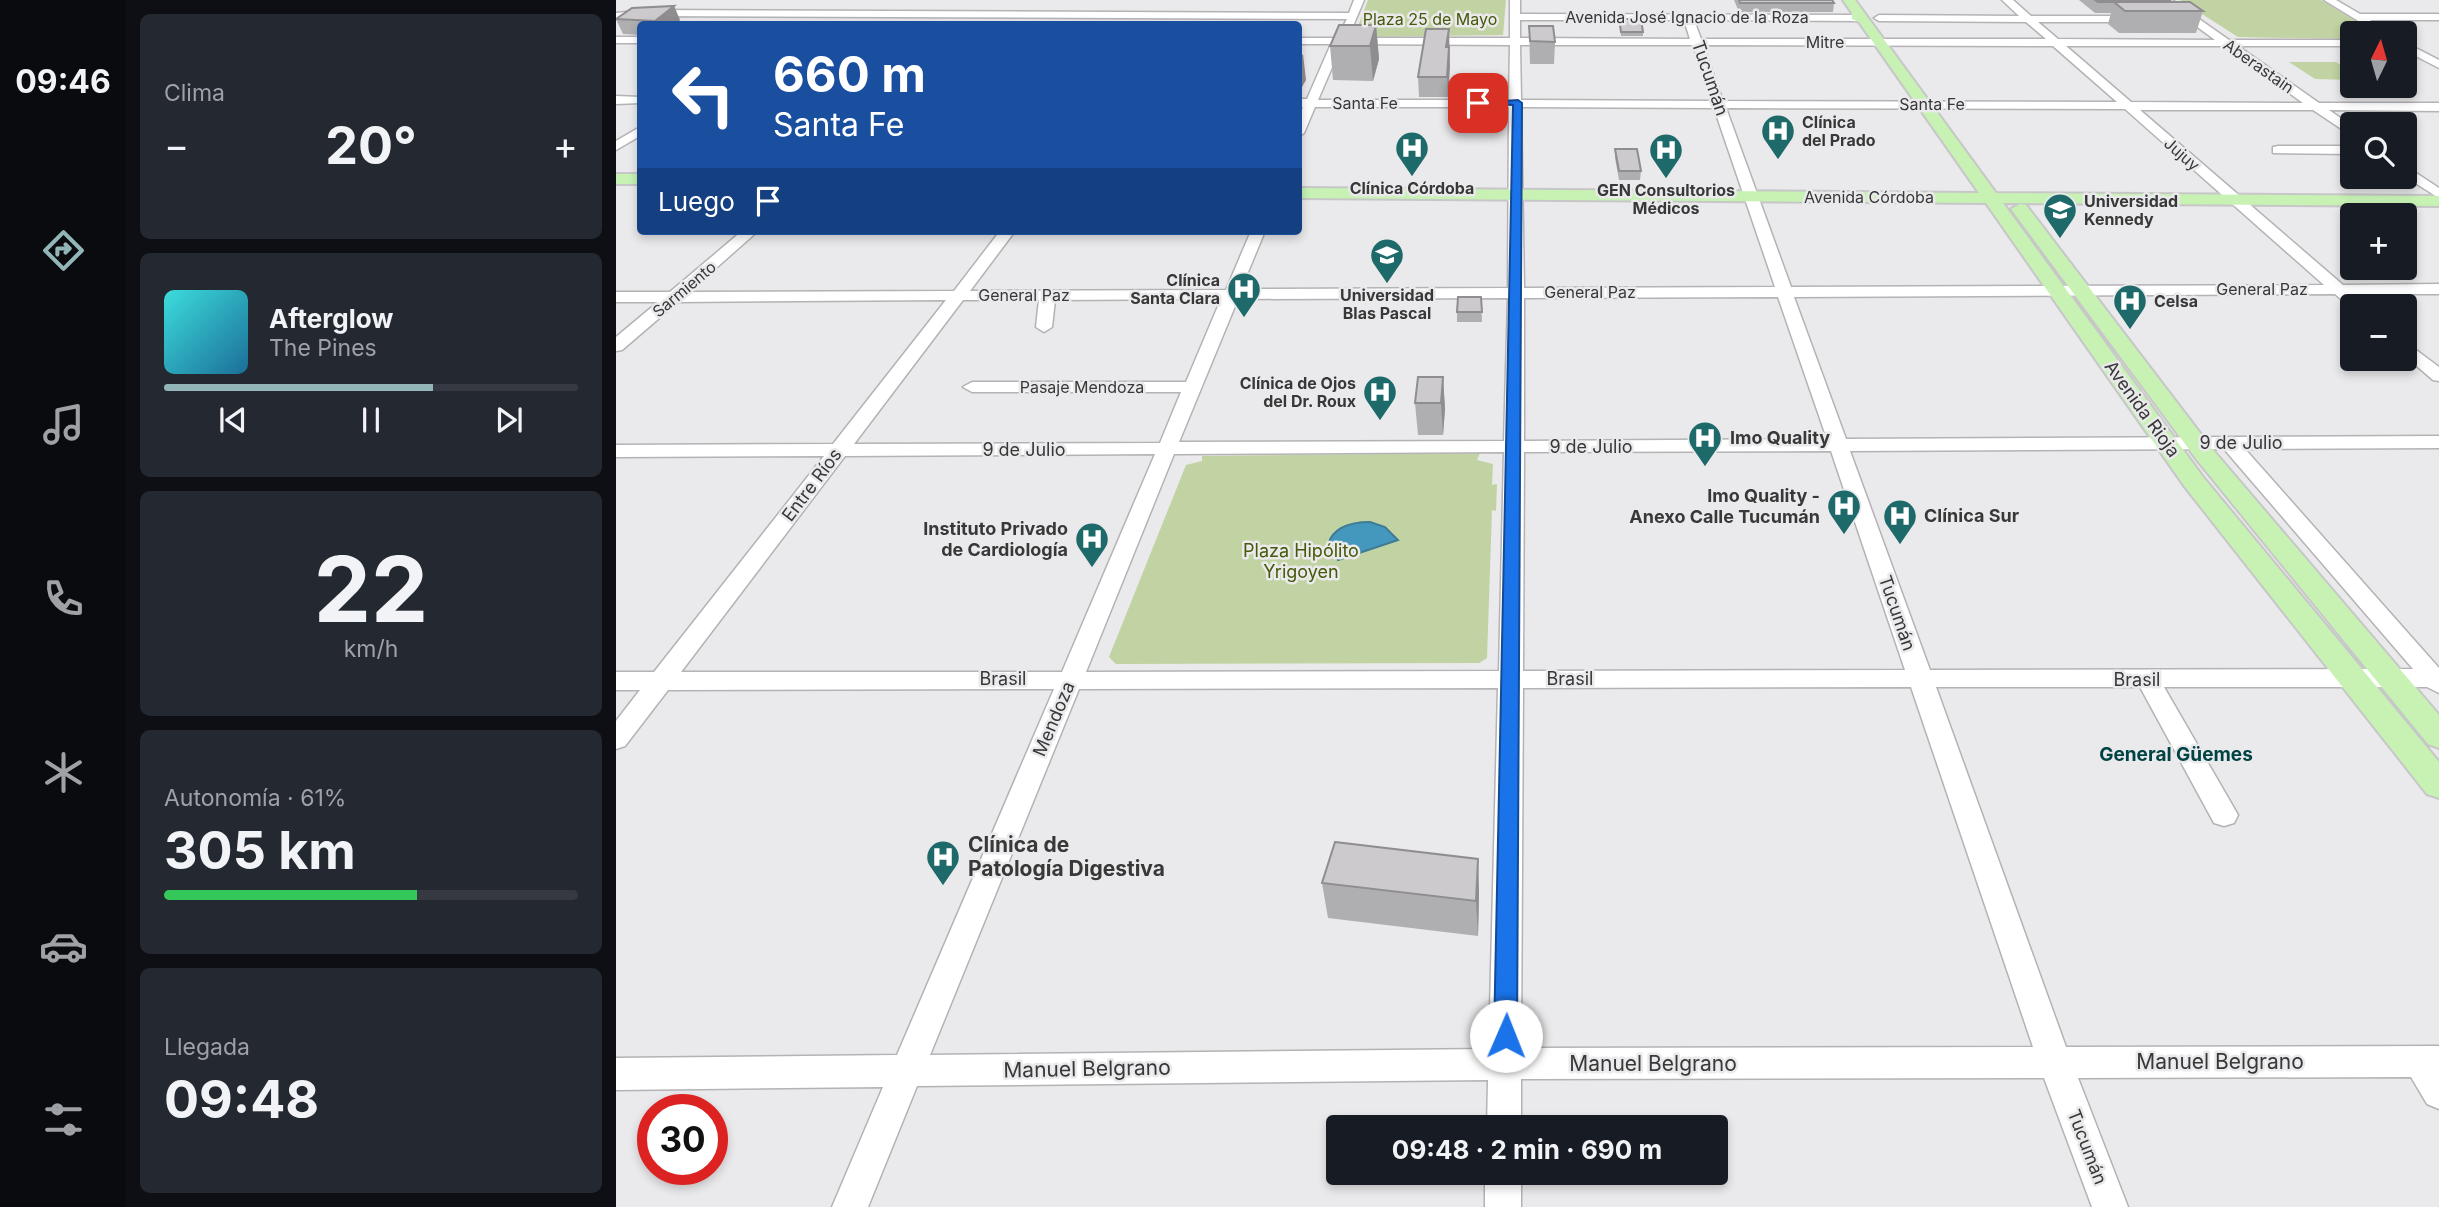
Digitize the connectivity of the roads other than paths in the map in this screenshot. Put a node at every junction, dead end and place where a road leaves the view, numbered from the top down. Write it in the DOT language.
graph roads {
  1 [pos="657,0"];
  2 [pos="673,0"];
  3 [pos="849,0"];
  4 [pos="1025,0"];
  5 [pos="1188,0"];
  6 [pos="1359,0"];
  7 [pos="1516,0"];
  8 [pos="1682,0"];
  9 [pos="1849,0"];
  10 [pos="1864,0"];
  11 [pos="2007,0"];
  12 [pos="2166,0"];
  13 [pos="2329,0"];
  14 [pos="825,15"];
  15 [pos="1007,15"];
  16 [pos="1687,15"];
  17 [pos="628,16"];
  18 [pos="1353,16"];
  19 [pos="2026,16"];
  20 [pos="1515,17"];
  21 [pos="1870,17"];
  22 [pos="2190,17"];
  23 [pos="2358,17"];
  24 [pos="2439,17"];
  25 [pos="1173,20"];
  26 [pos="815,21"];
  27 [pos="1000,21"];
  28 [pos="2365,21"];
  29 [pos="616,40"];
  30 [pos="637,40"];
  31 [pos="1302,41"];
  32 [pos="1340,41"];
  33 [pos="1517,41"];
  34 [pos="1697,42"];
  35 [pos="1879,43"];
  36 [pos="1896,43"];
  37 [pos="2055,43"];
  38 [pos="2227,43"];
  39 [pos="2340,43"];
  40 [pos="2417,43"];
  41 [pos="2427,43"];
  42 [pos="2417,52"];
  43 [pos="2439,65"];
  44 [pos="616,100"];
  45 [pos="637,100"];
  46 [pos="1305,103"];
  47 [pos="1518,103"];
  48 [pos="1719,103"];
  49 [pos="1923,104"];
  50 [pos="1942,104"];
  51 [pos="2125,105"];
  52 [pos="2316,106"];
  53 [pos="2439,107"];
  54 [pos="2340,123"];
  55 [pos="637,133"];
  56 [pos="616,146"];
  57 [pos="2278,150"];
  58 [pos="2340,150"];
  59 [pos="616,179"];
  60 [pos="637,179"];
  61 [pos="2417,179"];
  62 [pos="1302,184"];
  63 [pos="616,187"];
  64 [pos="637,187"];
  65 [pos="1997,188"];
  66 [pos="1516,190"];
  67 [pos="1302,192"];
  68 [pos="1750,192"];
  69 [pos="2230,195"];
  70 [pos="2438,195"];
  71 [pos="746,235"];
  72 [pos="1005,235"];
  73 [pos="1256,235"];
  74 [pos="2338,289"];
  75 [pos="2439,289"];
  76 [pos="2056,290"];
  77 [pos="2082,290"];
  78 [pos="1785,291"];
  79 [pos="1516,292"];
  80 [pos="1231,294"];
  81 [pos="2344,294"];
  82 [pos="957,295"];
  83 [pos="1048,295"];
  84 [pos="675,296"];
  85 [pos="616,297"];
  86 [pos="1044,327"];
  87 [pos="616,346"];
  88 [pos="2417,357"];
  89 [pos="2439,376"];
  90 [pos="972,387"];
  91 [pos="1192,387"];
  92 [pos="2439,442"];
  93 [pos="2167,443"];
  94 [pos="2196,443"];
  95 [pos="2229,443"];
  96 [pos="1839,445"];
  97 [pos="1514,448"];
  98 [pos="1167,449"];
  99 [pos="839,450"];
  100 [pos="616,451"];
  101 [pos="2245,504"];
  102 [pos="2284,594"];
  103 [pos="1071,679"];
  104 [pos="1511,679"];
  105 [pos="2353,679"];
  106 [pos="1921,680"];
  107 [pos="2148,680"];
  108 [pos="616,681"];
  109 [pos="662,681"];
  110 [pos="2427,699"];
  111 [pos="616,739"];
  112 [pos="2411,750"];
  113 [pos="2439,785"];
  114 [pos="2224,815"];
  115 [pos="2430,1061"];
  116 [pos="2055,1062"];
  117 [pos="1505,1064"];
  118 [pos="907,1072"];
  119 [pos="616,1074"];
  120 [pos="2439,1093"];
  121 [pos="1504,1115"];
  122 [pos="1503,1185"];
  123 [pos="850,1207"];
  124 [pos="1503,1207"];
  125 [pos="2110,1207"];
  1 -- 17 [label="street"];
  2 -- 17 [label="street"];
  3 -- 14 [label="street"];
  4 -- 15 [label="street"];
  5 -- 25 [label="street"];
  6 -- 18 [label="street"];
  7 -- 20 [label="street"];
  8 -- 16 [label="street, Tucumán"];
  9 -- 21 [label="main road, Avenida Rioja"];
  10 -- 21 [label="main road, Avenida Rioja"];
  11 -- 19 [label="street, Jujuy"];
  12 -- 22 [label="street, Aberastain"];
  13 -- 23 [label="street"];
  14 -- 15 [label="street"];
  14 -- 17 [label="street"];
  14 -- 26 [label="street"];
  15 -- 25 [label="street"];
  15 -- 27 [label="street"];
  16 -- 20 [label="street, Avenida José Ignacio de la Roza"];
  16 -- 21 [label="street, Avenida José Ignacio de la Roza"];
  16 -- 34 [label="street, Tucumán"];
  18 -- 25 [label="street"];
  18 -- 32 [label="street"];
  19 -- 21 [label="street, Avenida José Ignacio de la Roza"];
  19 -- 22 [label="street, Avenida José Ignacio de la Roza"];
  19 -- 37 [label="street, Jujuy"];
  20 -- 33 [label="street"];
  21 -- 35 [label="main road, Avenida Rioja"];
  21 -- 36 [label="main road, Avenida Rioja"];
  22 -- 38 [label="street, Aberastain"];
  23 -- 24 [label="street"];
  23 -- 28 [label="street"];
  29 -- 30 [label="street"];
  31 -- 32 [label="street, Mitre"];
  32 -- 33 [label="street, Mitre"];
  32 -- 46 [label="street"];
  33 -- 34 [label="street, Mitre"];
  33 -- 47 [label="street"];
  34 -- 35 [label="street, Mitre"];
  34 -- 48 [label="street, Tucumán"];
  35 -- 36 [label="street, Mitre"];
  35 -- 49 [label="main road, Avenida Rioja"];
  36 -- 37 [label="street, Mitre"];
  36 -- 50 [label="main road, Avenida Rioja"];
  37 -- 38 [label="street, Mitre"];
  37 -- 51 [label="street, Jujuy"];
  38 -- 39 [label="street, Mitre"];
  38 -- 52 [label="street, Aberastain"];
  40 -- 41 [label="street"];
  42 -- 43 [label="street"];
  44 -- 45 [label="street"];
  46 -- 47 [label="street, Santa Fe"];
  47 -- 48 [label="street, Santa Fe"];
  47 -- 66 [label="street"];
  48 -- 49 [label="street, Santa Fe"];
  48 -- 68 [label="street, Tucumán"];
  49 -- 50 [label="street, Santa Fe"];
  49 -- 65 [label="main road, Avenida Rioja"];
  50 -- 51 [label="street, Santa Fe"];
  50 -- 65 [label="main road, Avenida Rioja"];
  51 -- 52 [label="street, Santa Fe"];
  51 -- 69 [label="street, Jujuy"];
  52 -- 53 [label="street, Santa Fe"];
  52 -- 54 [label="street, Aberastain"];
  55 -- 56 [label="street"];
  57 -- 58 [label="street"];
  59 -- 60 [label="main road"];
  61 -- 70 [label="street"];
  62 -- 66 [label="main road, Avenida Córdoba"];
  63 -- 64 [label="main road"];
  65 -- 68 [label="main road, Avenida Córdoba"];
  65 -- 69 [label="main road, Avenida Córdoba"];
  65 -- 76 [label="main road, Avenida Rioja"];
  65 -- 77 [label="main road, Avenida Rioja"];
  66 -- 67 [label="main road, Avenida Córdoba"];
  66 -- 68 [label="main road, Avenida Córdoba"];
  66 -- 79 [label="street"];
  68 -- 78 [label="street, Tucumán"];
  69 -- 70 [label="main road, Avenida Córdoba"];
  69 -- 74 [label="street, Jujuy"];
  71 -- 84 [label="street, Sarmiento"];
  72 -- 82 [label="street, Entre Ríos"];
  73 -- 80 [label="street, Mendoza"];
  74 -- 75 [label="street, General Paz"];
  74 -- 77 [label="street, General Paz"];
  74 -- 81 [label="street, Jujuy"];
  76 -- 77 [label="street, General Paz"];
  76 -- 78 [label="street, General Paz"];
  76 -- 93 [label="main road, Avenida Rioja"];
  77 -- 94 [label="main road, Avenida Rioja"];
  78 -- 79 [label="street, General Paz"];
  78 -- 96 [label="street, Tucumán"];
  79 -- 80 [label="street, General Paz"];
  79 -- 97 [label="street"];
  80 -- 83 [label="street, General Paz"];
  80 -- 91 [label="street, Mendoza"];
  82 -- 83 [label="street, General Paz"];
  82 -- 84 [label="street, General Paz"];
  82 -- 99 [label="street, Entre Ríos"];
  83 -- 86 [label="street"];
  84 -- 85 [label="street, General Paz"];
  84 -- 87 [label="street, Sarmiento"];
  88 -- 89 [label="street"];
  90 -- 91 [label="street, Pasaje Mendoza"];
  91 -- 98 [label="street, Mendoza"];
  92 -- 95 [label="street, 9 de Julio"];
  93 -- 94 [label="street, 9 de Julio"];
  93 -- 96 [label="street, 9 de Julio"];
  93 -- 101 [label="main road"];
  93 -- 102 [label="main road, Avenida Rioja"];
  94 -- 95 [label="street, 9 de Julio"];
  94 -- 101 [label="main road, Avenida Rioja"];
  95 -- 110 [label="street"];
  96 -- 97 [label="street, 9 de Julio"];
  96 -- 106 [label="street, Tucumán"];
  97 -- 98 [label="street, 9 de Julio"];
  97 -- 104 [label="street"];
  98 -- 99 [label="street, 9 de Julio"];
  98 -- 103 [label="street, Mendoza"];
  99 -- 100 [label="street, 9 de Julio"];
  99 -- 109 [label="street, Entre Ríos"];
  101 -- 110 [label="main road, Avenida Rioja"];
  102 -- 105 [label="main road, Avenida Rioja"];
  102 -- 110 [label="main road"];
  103 -- 104 [label="street, Brasil"];
  103 -- 109 [label="street, Brasil"];
  103 -- 118 [label="street, Mendoza"];
  104 -- 106 [label="street, Brasil"];
  104 -- 117 [label="street"];
  105 -- 107 [label="street, Brasil"];
  105 -- 110 [label="street, Brasil"];
  105 -- 112 [label="main road, Avenida Rioja"];
  106 -- 107 [label="street, Brasil"];
  106 -- 116 [label="street, Tucumán"];
  107 -- 114 [label="street"];
  108 -- 109 [label="street, Brasil"];
  109 -- 111 [label="street, Entre Ríos"];
  110 -- 112 [label="main road"];
  112 -- 113 [label="main road, Avenida Rioja"];
  115 -- 116 [label="street, Manuel Belgrano"];
  115 -- 120 [label="street"];
  116 -- 117 [label="street, Manuel Belgrano"];
  116 -- 125 [label="street, Tucumán"];
  117 -- 118 [label="street, Manuel Belgrano"];
  117 -- 121 [label="street"];
  118 -- 119 [label="street, Manuel Belgrano"];
  118 -- 123 [label="street, Mendoza"];
  122 -- 124 [label="street"];
}
